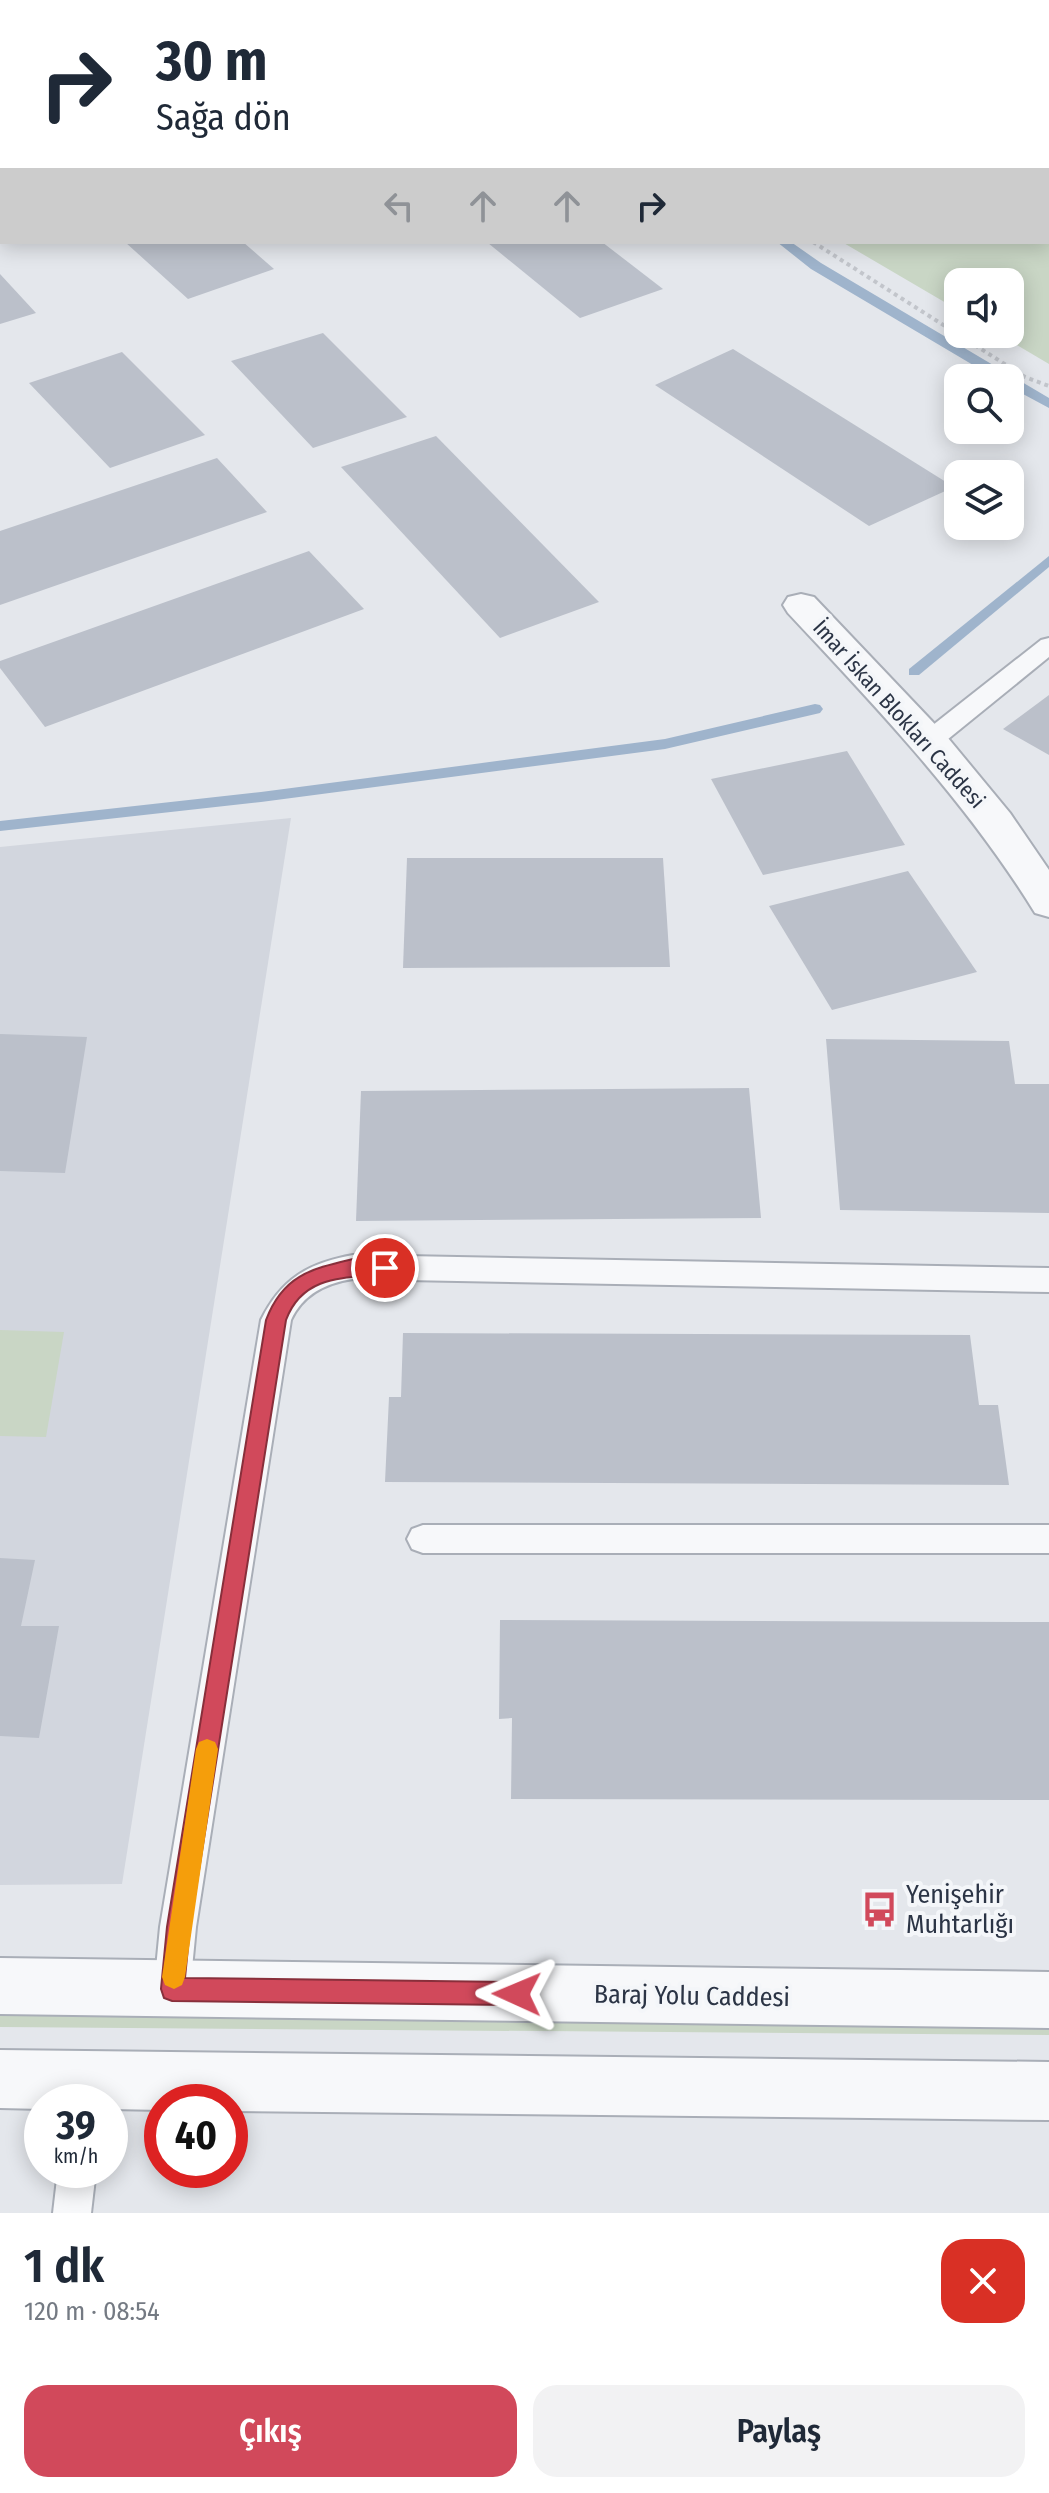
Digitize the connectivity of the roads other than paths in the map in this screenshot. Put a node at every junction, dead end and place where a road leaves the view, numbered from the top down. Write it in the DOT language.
graph roads {
  1 [pos="801,605"];
  2 [pos="1049,645"];
  3 [pos="928,742"];
  4 [pos="1049,903"];
  5 [pos="1049,1280"];
  6 [pos="423,1539"];
  7 [pos="1049,1539"];
  8 [pos="0,1986"];
  9 [pos="172,1989"];
  10 [pos="1049,2000"];
  11 [pos="0,2079"];
  12 [pos="33,2084"];
  13 [pos="1049,2091"];
  14 [pos="128,2092"];
  15 [pos="75,2188"];
  16 [pos="72,2213"];
  1 -- 3 [label="street, İmar İskan Blokları Caddesi"];
  2 -- 3 [label="lane"];
  3 -- 4 [label="street, İmar İskan Blokları Caddesi"];
  5 -- 9 [label="lane"];
  6 -- 7 [label="lane"];
  8 -- 9 [label="street, Baraj Yolu Caddesi"];
  9 -- 10 [label="street, Baraj Yolu Caddesi"];
  11 -- 12 [label="street"];
  13 -- 14 [label="street"];
  15 -- 16 [label="lane"];
}
